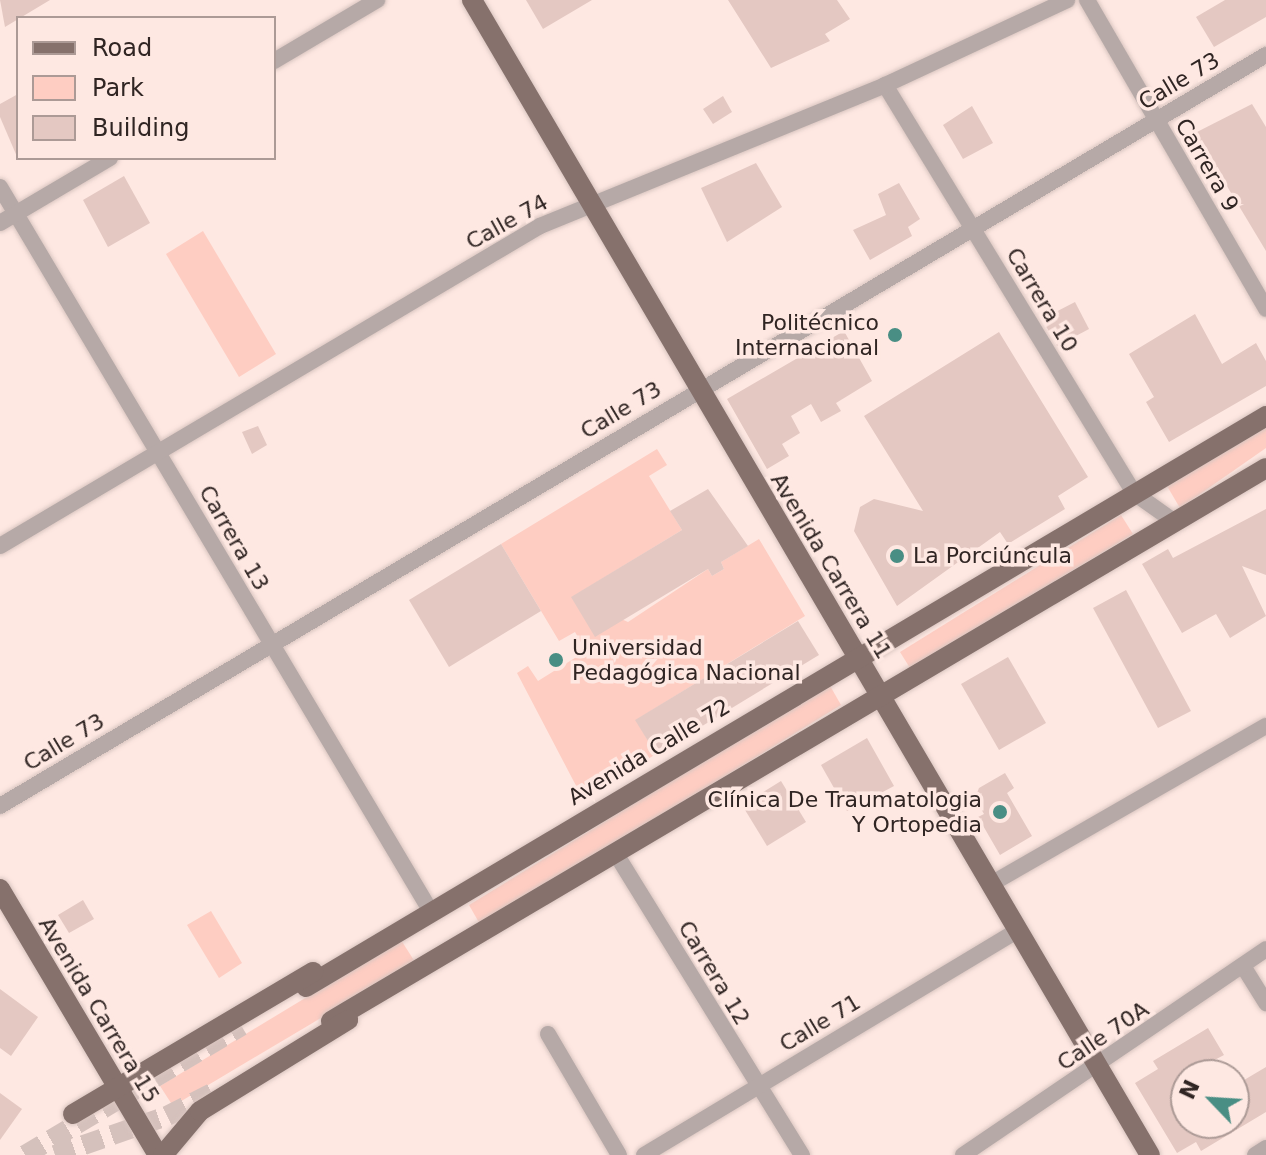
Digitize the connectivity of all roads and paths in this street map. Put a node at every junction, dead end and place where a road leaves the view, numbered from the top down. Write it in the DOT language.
graph roads {
  1 [pos="377,0"];
  2 [pos="472,0"];
  3 [pos="1067,0"];
  4 [pos="1087,0"];
  5 [pos="1266,55"];
  6 [pos="276,60"];
  7 [pos="885,85"];
  8 [pos="1156,120"];
  9 [pos="107,160"];
  10 [pos="0,187"];
  11 [pos="592,203"];
  12 [pos="15,214"];
  13 [pos="0,223"];
  14 [pos="972,228"];
  15 [pos="1266,309"];
  16 [pos="699,389"];
  17 [pos="1266,416"];
  18 [pos="159,452"];
  19 [pos="1266,468"];
  20 [pos="1134,493"];
  21 [pos="1175,522"];
  22 [pos="0,546"];
  23 [pos="271,644"];
  24 [pos="857,657"];
  25 [pos="881,697"];
  26 [pos="1266,726"];
  27 [pos="0,806"];
  28 [pos="616,854"];
  29 [pos="991,884"];
  30 [pos="0,889"];
  31 [pos="430,910"];
  32 [pos="1018,930"];
  33 [pos="1266,949"];
  34 [pos="454,950"];
  35 [pos="1243,966"];
  36 [pos="306,987"];
  37 [pos="1266,1003"];
  38 [pos="331,1021"];
  39 [pos="548,1034"];
  40 [pos="1099,1067"];
  41 [pos="758,1086"];
  42 [pos="118,1088"];
  43 [pos="73,1114"];
  44 [pos="1266,1148"];
  45 [pos="160,1155"];
  46 [pos="619,1155"];
  47 [pos="644,1155"];
  48 [pos="802,1155"];
  49 [pos="963,1155"];
  50 [pos="1150,1155"];
  51 [pos="1255,1155"];
  1 -- 6 [label="street"];
  2 -- 11 [label="main road, Avenida Carrera 11"];
  3 -- 7 [label="street, Calle 74"];
  4 -- 8 [label="street, Carrera 9"];
  5 -- 8 [label="street, Calle 73"];
  7 -- 11 [label="street, Calle 74"];
  7 -- 14 [label="street, Carrera 10"];
  8 -- 14 [label="street, Calle 73"];
  8 -- 15 [label="street, Carrera 9"];
  9 -- 12 [label="street"];
  10 -- 12 [label="street, Carrera 13"];
  11 -- 16 [label="main road, Avenida Carrera 11"];
  11 -- 18 [label="street, Calle 74"];
  12 -- 13 [label="street"];
  12 -- 18 [label="street, Carrera 13"];
  14 -- 16 [label="street, Calle 73"];
  14 -- 20 [label="street, Carrera 10"];
  16 -- 23 [label="street, Calle 73"];
  16 -- 24 [label="main road, Avenida Carrera 11"];
  17 -- 20 [label="main road, Avenida Calle 72"];
  18 -- 22 [label="street, Calle 74"];
  18 -- 23 [label="street, Carrera 13"];
  19 -- 21 [label="main road"];
  20 -- 21 [label="street, Carrera 10"];
  20 -- 24 [label="main road, Avenida Calle 72"];
  21 -- 25 [label="main road"];
  23 -- 27 [label="street, Calle 73"];
  23 -- 31 [label="street, Carrera 13"];
  24 -- 25 [label="main road, Avenida Carrera 11"];
  24 -- 31 [label="main road, Avenida Calle 72"];
  25 -- 28 [label="main road"];
  25 -- 29 [label="main road, Avenida Carrera 11"];
  26 -- 29 [label="street"];
  28 -- 34 [label="main road"];
  28 -- 41 [label="street, Carrera 12"];
  29 -- 32 [label="main road, Avenida Carrera 11"];
  30 -- 42 [label="main road, Avenida Carrera 15"];
  31 -- 36 [label="main road, Avenida Calle 72"];
  31 -- 42 [label="main road"];
  32 -- 40 [label="main road, Avenida Carrera 11"];
  32 -- 41 [label="street, Calle 71"];
  33 -- 35 [label="street, Calle 70A"];
  34 -- 38 [label="main road"];
  34 -- 45 [label="main road"];
  35 -- 37 [label="street"];
  35 -- 40 [label="street, Calle 70A"];
  39 -- 46 [label="street"];
  40 -- 49 [label="street, Calle 70A"];
  40 -- 50 [label="main road, Avenida Carrera 11"];
  41 -- 47 [label="street, Calle 71"];
  41 -- 48 [label="street, Carrera 12"];
  42 -- 43 [label="main road"];
  42 -- 45 [label="main road, Avenida Carrera 15"];
  44 -- 51 [label="street"];
}
